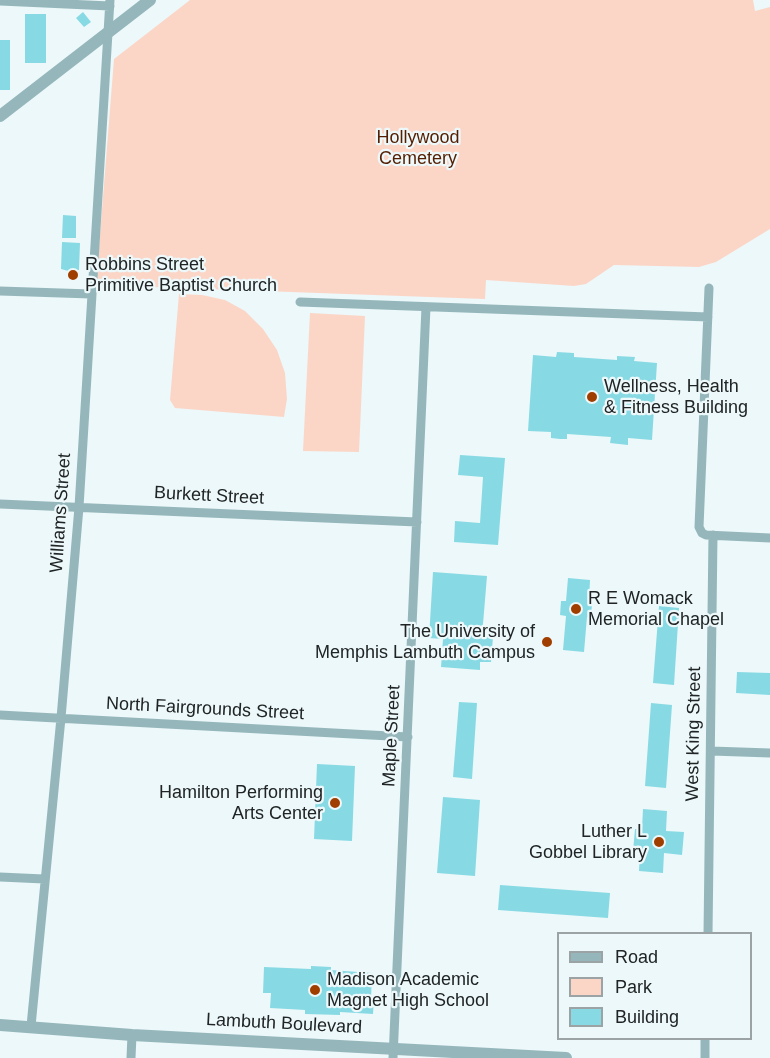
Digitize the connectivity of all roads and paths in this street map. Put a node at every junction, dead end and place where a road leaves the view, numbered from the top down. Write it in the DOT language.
graph roads {
  1 [pos="150,0"];
  2 [pos="0,1"];
  3 [pos="110,3"];
  4 [pos="108,32"];
  5 [pos="0,116"];
  6 [pos="709,288"];
  7 [pos="0,291"];
  8 [pos="91,294"];
  9 [pos="300,302"];
  10 [pos="426,307"];
  11 [pos="708,317"];
  12 [pos="0,504"];
  13 [pos="79,507"];
  14 [pos="417,522"];
  15 [pos="712,535"];
  16 [pos="770,538"];
  17 [pos="0,715"];
  18 [pos="61,718"];
  19 [pos="408,738"];
  20 [pos="711,751"];
  21 [pos="770,753"];
  22 [pos="0,877"];
  23 [pos="44,879"];
  24 [pos="708,932"];
  25 [pos="0,1025"];
  26 [pos="31,1026"];
  27 [pos="132,1035"];
  28 [pos="705,1040"];
  29 [pos="393,1053"];
  30 [pos="131,1058"];
  31 [pos="548,1058"];
  32 [pos="566,1058"];
  33 [pos="705,1058"];
  1 -- 4 [label="street"];
  2 -- 3 [label="street"];
  3 -- 4 [label="street, Williams Street"];
  4 -- 5 [label="street"];
  4 -- 8 [label="street, Williams Street"];
  6 -- 11 [label="street"];
  7 -- 8 [label="street"];
  8 -- 13 [label="street, Williams Street"];
  9 -- 10 [label="street"];
  10 -- 11 [label="street"];
  10 -- 14 [label="street, Maple Street"];
  11 -- 15 [label="street"];
  12 -- 13 [label="street, Burkett Street"];
  13 -- 14 [label="street, Burkett Street"];
  13 -- 18 [label="street, Williams Street"];
  14 -- 19 [label="street, Maple Street"];
  15 -- 16 [label="street"];
  15 -- 20 [label="street, West King Street"];
  17 -- 18 [label="street, North Fairgrounds Street"];
  18 -- 19 [label="street, North Fairgrounds Street"];
  18 -- 23 [label="street, Williams Street"];
  19 -- 29 [label="street, Maple Street"];
  20 -- 21 [label="street"];
  20 -- 24 [label="street, West King Street"];
  22 -- 23 [label="street"];
  23 -- 26 [label="street, Williams Street"];
  25 -- 26 [label="street, Lambuth Boulevard"];
  26 -- 27 [label="street, Lambuth Boulevard"];
  27 -- 29 [label="street, Lambuth Boulevard"];
  27 -- 30 [label="street"];
  28 -- 33 [label="street"];
  29 -- 31 [label="street, Lambuth Boulevard"];
  31 -- 32 [label="street, Lambuth Boulevard"];
}
